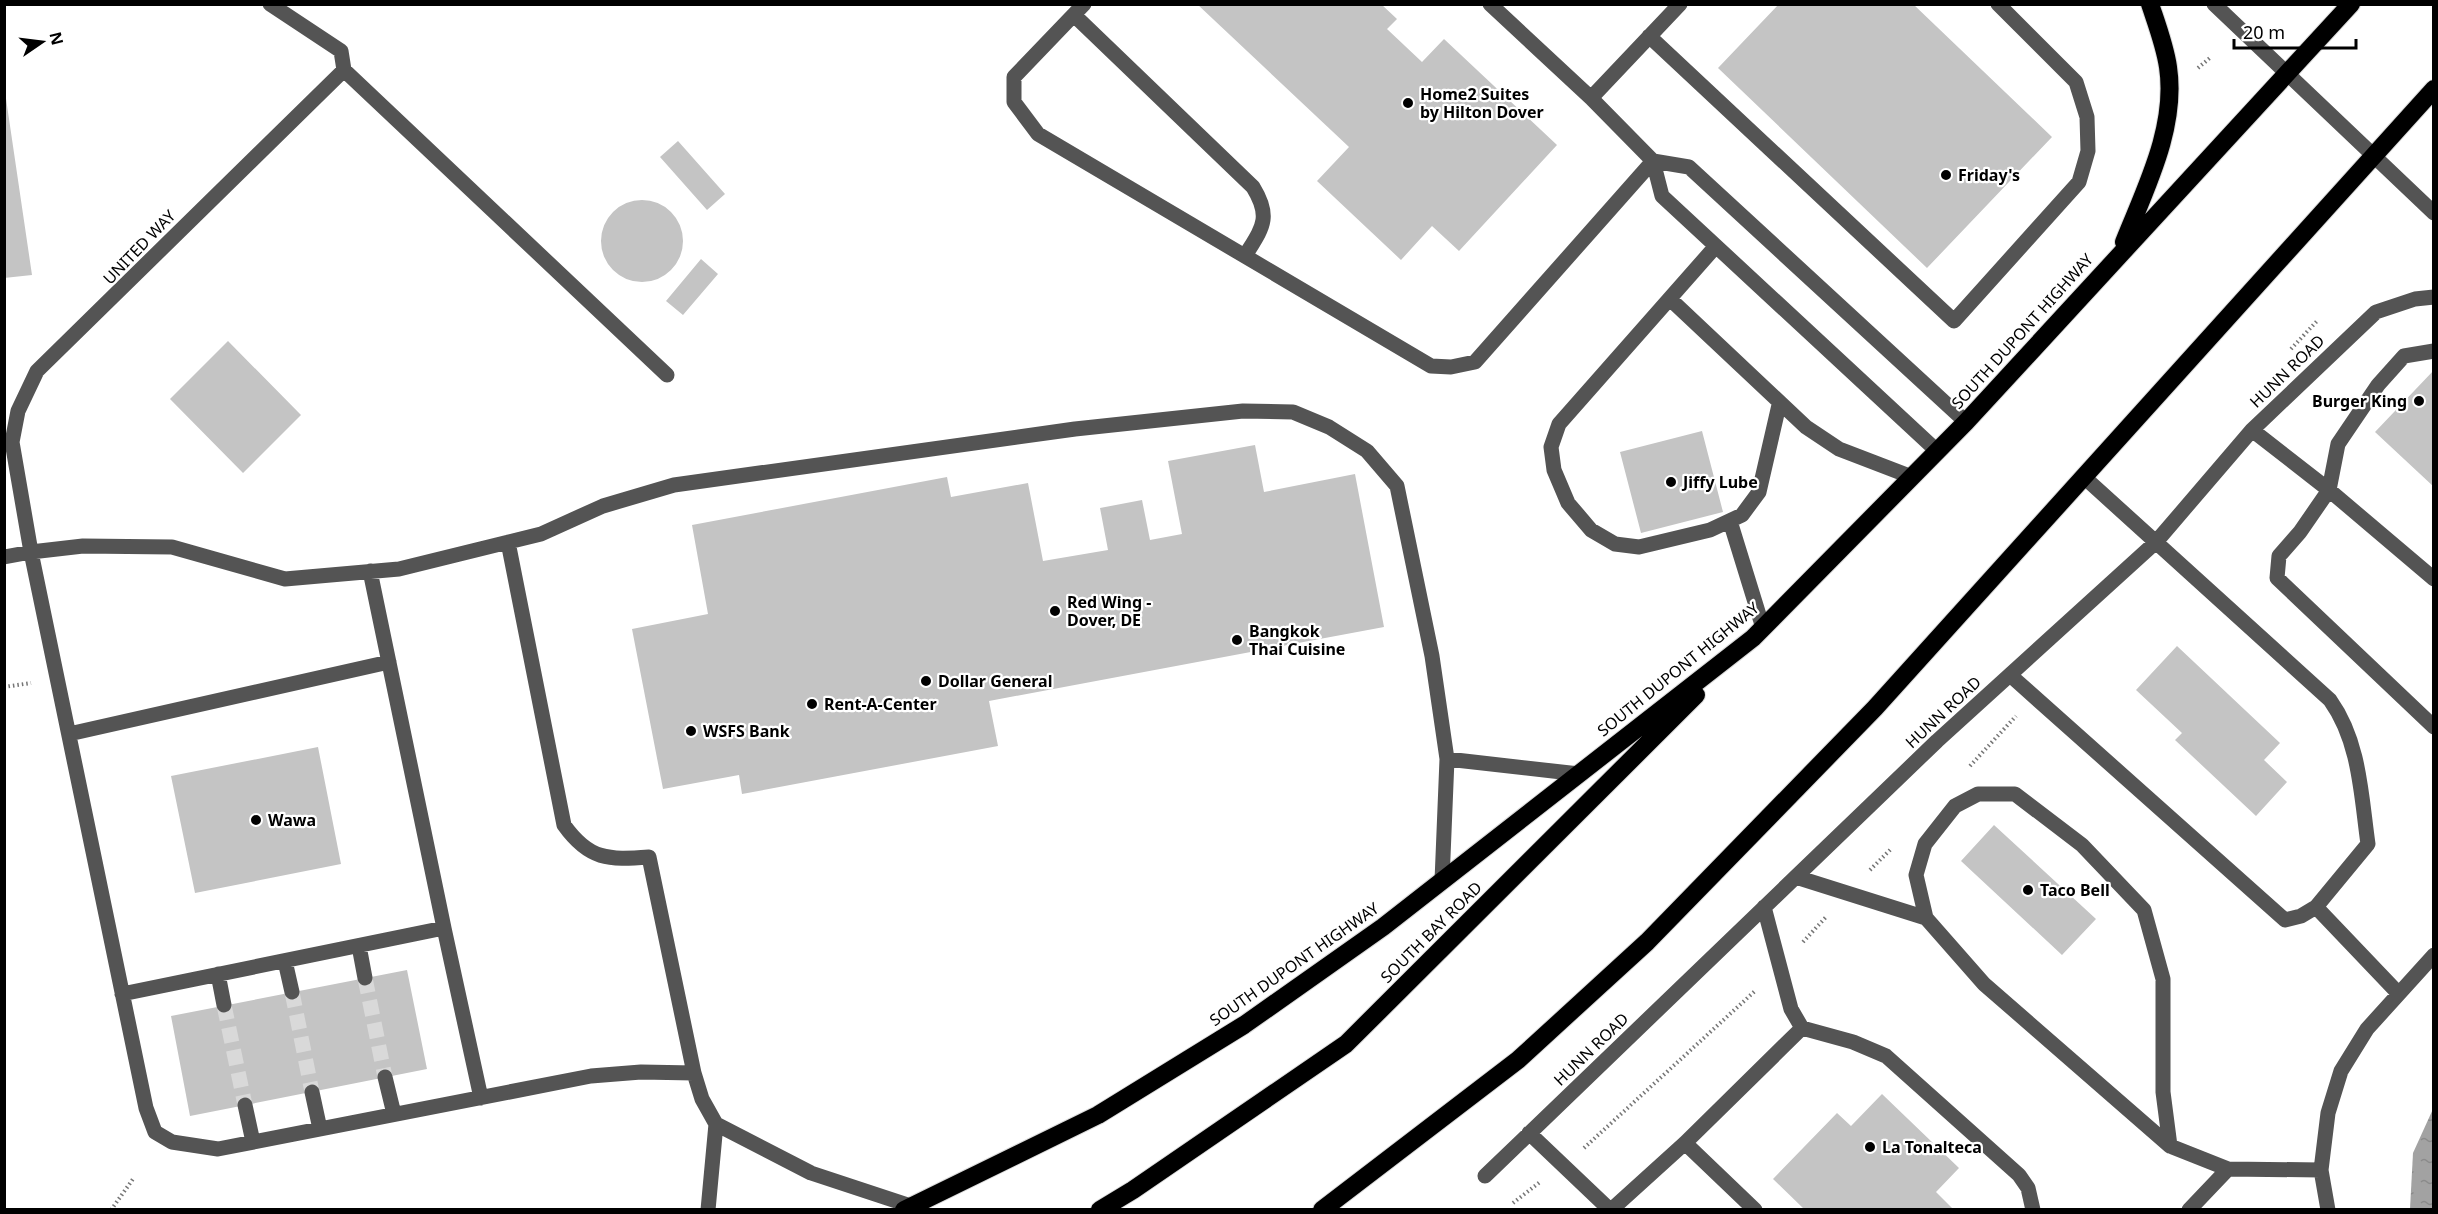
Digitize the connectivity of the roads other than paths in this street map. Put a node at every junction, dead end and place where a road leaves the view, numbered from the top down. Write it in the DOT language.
graph roads {
  1 [pos="270,4"];
  2 [pos="1490,4"];
  3 [pos="1680,4"];
  4 [pos="1998,4"];
  5 [pos="2150,4"];
  6 [pos="2214,4"];
  7 [pos="2351,4"];
  8 [pos="1079,10"];
  9 [pos="1649,36"];
  10 [pos="344,70"];
  11 [pos="2287,74"];
  12 [pos="2433,89"];
  13 [pos="1591,98"];
  14 [pos="2373,155"];
  15 [pos="1653,161"];
  16 [pos="2433,213"];
  17 [pos="1716,246"];
  18 [pos="2119,253"];
  19 [pos="1245,256"];
  20 [pos="2433,297"];
  21 [pos="1670,299"];
  22 [pos="2433,351"];
  23 [pos="667,375"];
  24 [pos="1779,405"];
  25 [pos="1966,422"];
  26 [pos="2252,430"];
  27 [pos="1937,452"];
  28 [pos="1912,477"];
  29 [pos="2084,477"];
  30 [pos="2329,490"];
  31 [pos="1730,521"];
  32 [pos="508,542"];
  33 [pos="2156,542"];
  34 [pos="31,552"];
  35 [pos="4,557"];
  36 [pos="370,571"];
  37 [pos="2433,579"];
  38 [pos="1758,633"];
  39 [pos="389,662"];
  40 [pos="2010,675"];
  41 [pos="2433,727"];
  42 [pos="69,734"];
  43 [pos="1447,759"];
  44 [pos="1579,774"];
  45 [pos="1796,877"];
  46 [pos="1442,881"];
  47 [pos="1764,907"];
  48 [pos="2316,907"];
  49 [pos="1926,918"];
  50 [pos="444,928"];
  51 [pos="359,946"];
  52 [pos="2433,955"];
  53 [pos="285,961"];
  54 [pos="218,975"];
  55 [pos="365,978"];
  56 [pos="292,992"];
  57 [pos="2398,993"];
  58 [pos="122,994"];
  59 [pos="224,1005"];
  60 [pos="1802,1028"];
  61 [pos="694,1073"];
  62 [pos="386,1077"];
  63 [pos="312,1092"];
  64 [pos="481,1098"];
  65 [pos="245,1105"];
  66 [pos="394,1114"];
  67 [pos="716,1124"];
  68 [pos="320,1129"];
  69 [pos="1529,1133"];
  70 [pos="253,1142"];
  71 [pos="1685,1143"];
  72 [pos="2170,1146"];
  73 [pos="2228,1169"];
  74 [pos="2321,1170"];
  75 [pos="1485,1176"];
  76 [pos="908,1208"];
  77 [pos="708,1209"];
  78 [pos="1100,1209"];
  79 [pos="1322,1209"];
  80 [pos="1611,1209"];
  81 [pos="1755,1209"];
  82 [pos="2033,1209"];
  83 [pos="2189,1209"];
  84 [pos="2328,1209"];
  1 -- 10 [label="street"];
  2 -- 13 [label="street"];
  3 -- 9 [label="street"];
  4 -- 9 [label="street"];
  5 -- 18 [label="highway"];
  6 -- 11 [label="street"];
  7 -- 11 [label="highway, SOUTH DUPONT HIGHWAY"];
  8 -- 19 [label="street"];
  8 -- 19 [label="street"];
  9 -- 13 [label="street"];
  10 -- 23 [label="street"];
  10 -- 34 [label="street, UNITED WAY"];
  11 -- 14 [label="street"];
  11 -- 18 [label="highway, SOUTH DUPONT HIGHWAY"];
  12 -- 14 [label="highway"];
  13 -- 15 [label="street"];
  14 -- 16 [label="street"];
  14 -- 29 [label="highway"];
  15 -- 17 [label="street"];
  15 -- 19 [label="street"];
  15 -- 25 [label="street"];
  17 -- 21 [label="street"];
  17 -- 27 [label="street"];
  18 -- 25 [label="highway, SOUTH DUPONT HIGHWAY"];
  20 -- 26 [label="street, HUNN ROAD"];
  21 -- 24 [label="street"];
  21 -- 31 [label="street"];
  22 -- 30 [label="street"];
  24 -- 28 [label="street"];
  24 -- 31 [label="street"];
  25 -- 27 [label="highway, SOUTH DUPONT HIGHWAY"];
  26 -- 30 [label="street"];
  26 -- 33 [label="street, HUNN ROAD"];
  27 -- 28 [label="highway, SOUTH DUPONT HIGHWAY"];
  28 -- 38 [label="highway, SOUTH DUPONT HIGHWAY"];
  29 -- 33 [label="street"];
  29 -- 79 [label="highway"];
  30 -- 37 [label="street"];
  30 -- 41 [label="street"];
  31 -- 38 [label="street"];
  32 -- 36 [label="street"];
  32 -- 43 [label="street"];
  32 -- 61 [label="street"];
  33 -- 40 [label="street, HUNN ROAD"];
  33 -- 48 [label="street"];
  34 -- 35 [label="street"];
  34 -- 36 [label="street"];
  34 -- 42 [label="street, UNITED WAY"];
  36 -- 39 [label="street"];
  38 -- 44 [label="highway, SOUTH DUPONT HIGHWAY"];
  38 -- 78 [label="highway, SOUTH BAY ROAD"];
  39 -- 42 [label="street"];
  39 -- 50 [label="street"];
  40 -- 45 [label="street, HUNN ROAD"];
  40 -- 48 [label="street"];
  42 -- 58 [label="street, UNITED WAY"];
  43 -- 44 [label="street"];
  43 -- 46 [label="street"];
  44 -- 46 [label="highway, SOUTH DUPONT HIGHWAY"];
  45 -- 47 [label="street, HUNN ROAD"];
  45 -- 49 [label="street"];
  46 -- 76 [label="highway, SOUTH DUPONT HIGHWAY"];
  47 -- 60 [label="street"];
  47 -- 69 [label="street, HUNN ROAD"];
  48 -- 57 [label="street"];
  49 -- 72 [label="street"];
  49 -- 72 [label="street"];
  50 -- 51 [label="street"];
  50 -- 64 [label="street"];
  51 -- 53 [label="street"];
  51 -- 55 [label="street"];
  52 -- 57 [label="street"];
  53 -- 54 [label="street"];
  53 -- 56 [label="street"];
  54 -- 58 [label="street"];
  54 -- 59 [label="street"];
  57 -- 74 [label="street"];
  58 -- 70 [label="street, UNITED WAY"];
  60 -- 71 [label="street"];
  60 -- 82 [label="street"];
  61 -- 64 [label="street, UNITED WAY"];
  61 -- 67 [label="street"];
  62 -- 66 [label="street"];
  63 -- 68 [label="street"];
  64 -- 66 [label="street, UNITED WAY"];
  65 -- 70 [label="street"];
  66 -- 68 [label="street, UNITED WAY"];
  67 -- 76 [label="street"];
  67 -- 77 [label="street"];
  68 -- 70 [label="street, UNITED WAY"];
  69 -- 75 [label="street, HUNN ROAD"];
  69 -- 80 [label="street"];
  71 -- 80 [label="street"];
  71 -- 81 [label="street"];
  72 -- 73 [label="street"];
  73 -- 74 [label="street"];
  73 -- 83 [label="street"];
  74 -- 84 [label="street"];
}
